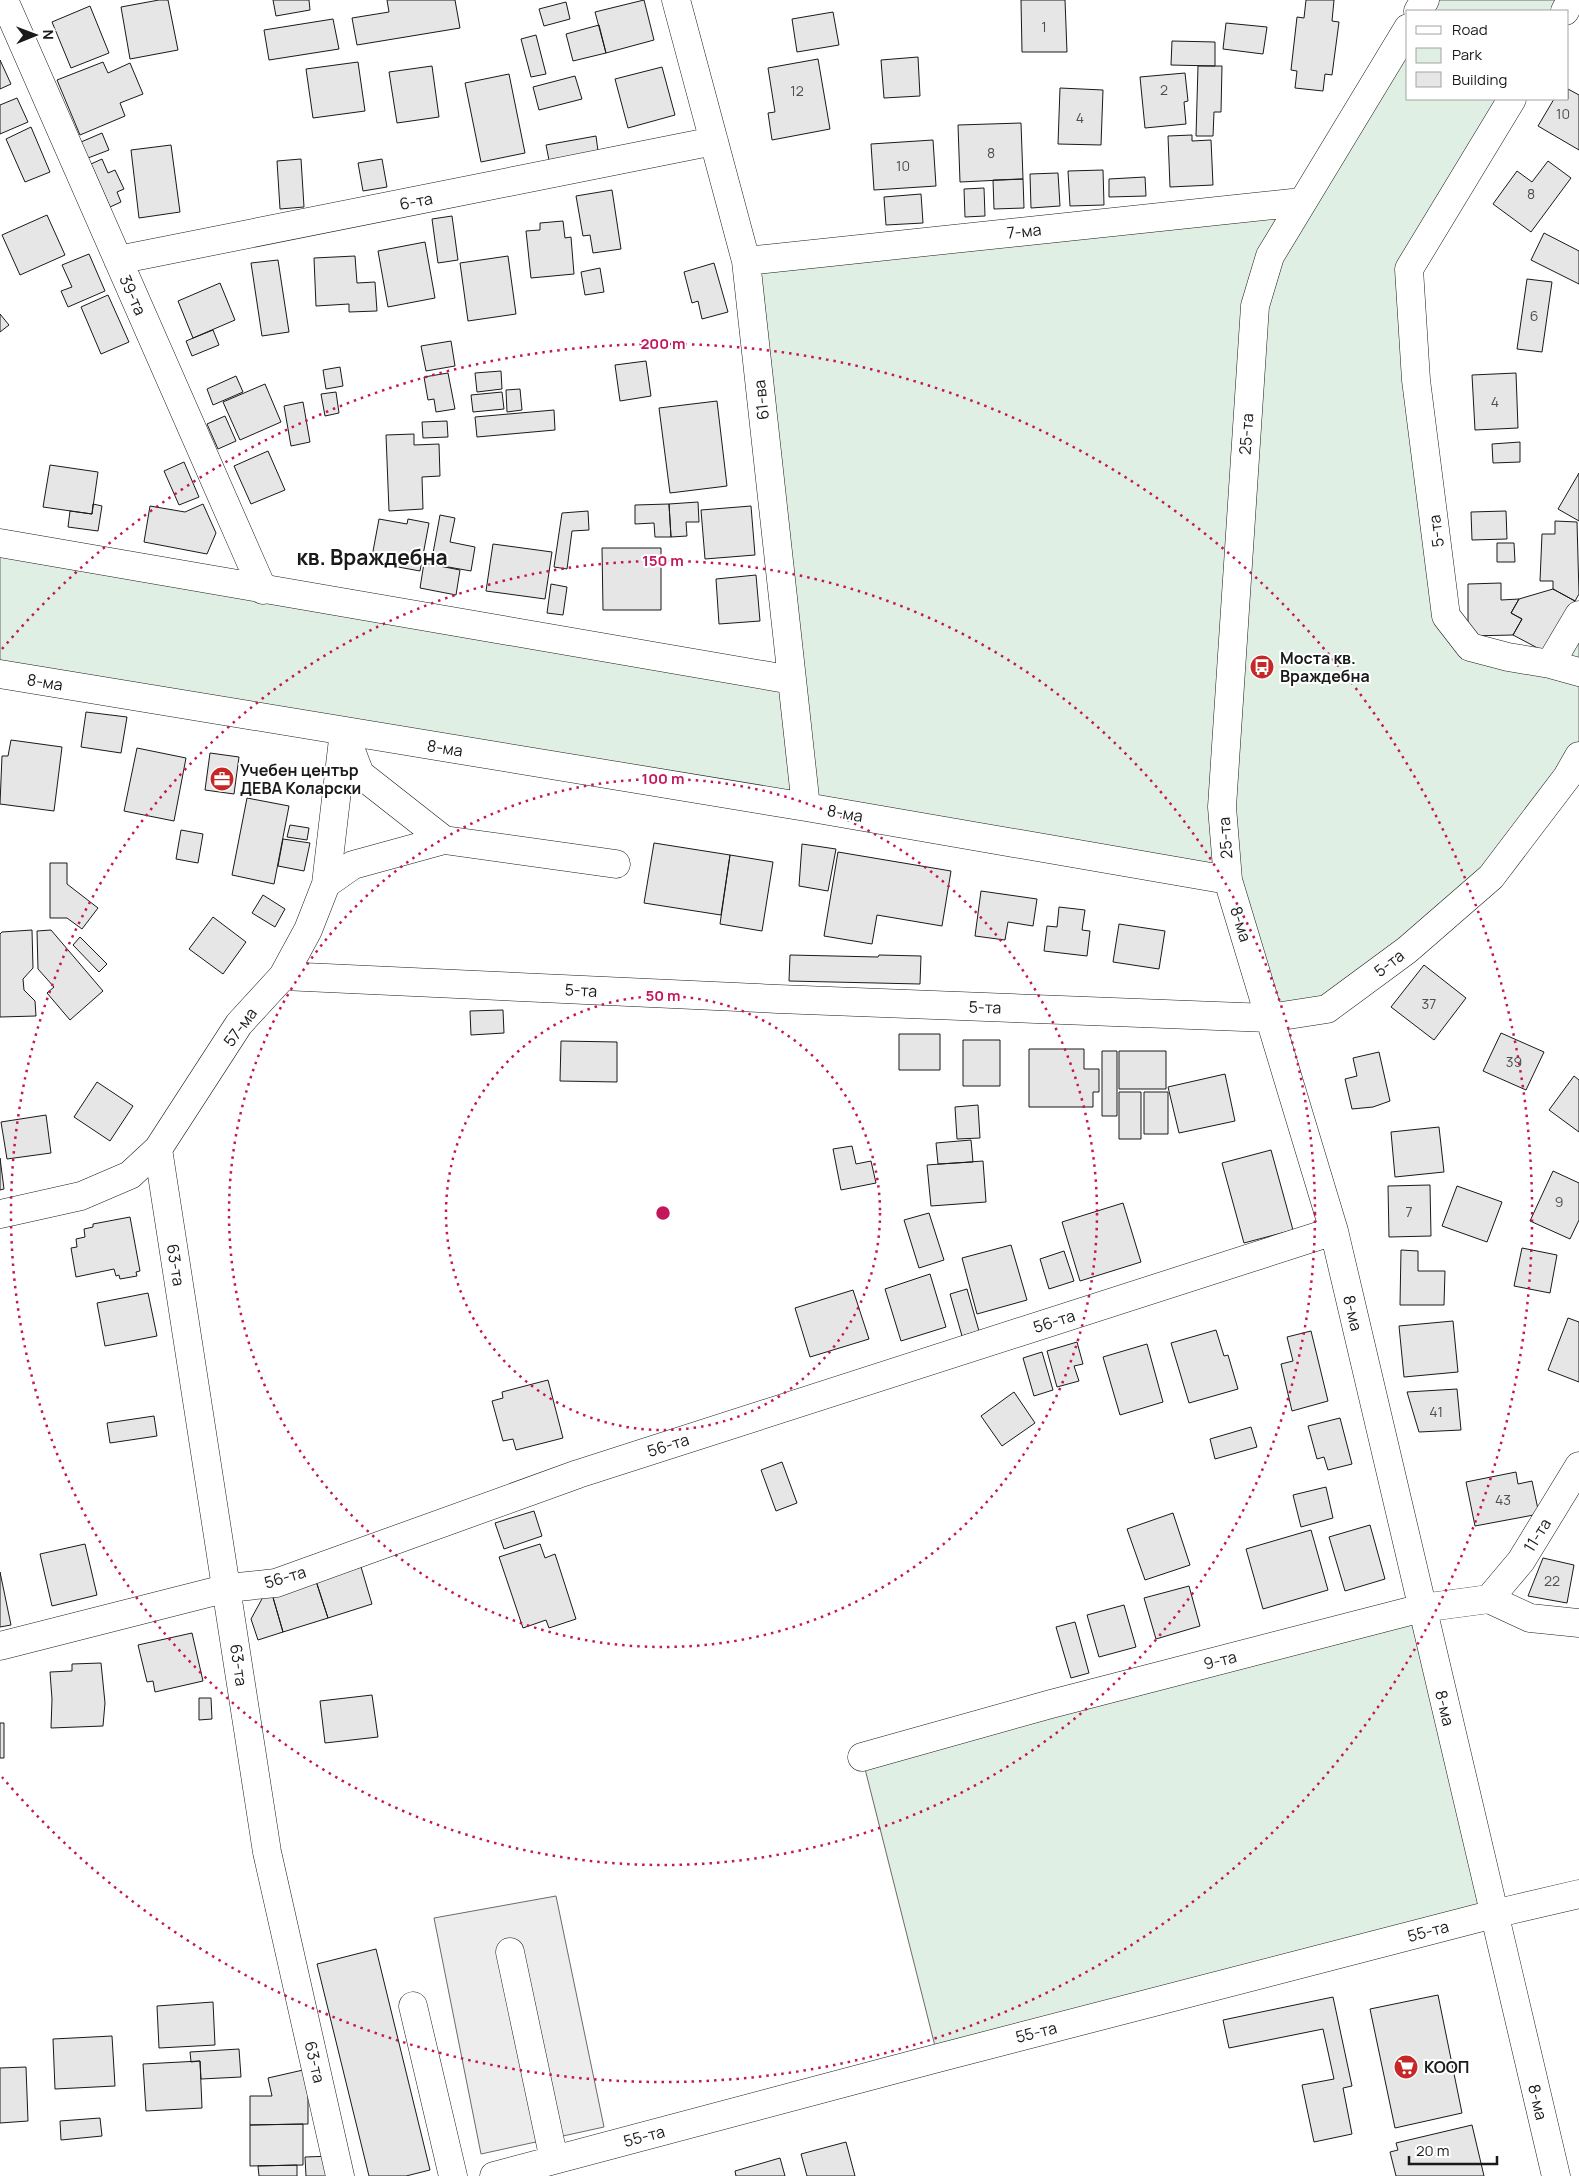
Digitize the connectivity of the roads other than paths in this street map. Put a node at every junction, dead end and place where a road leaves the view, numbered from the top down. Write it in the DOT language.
graph roads {
  1 [pos="4,0"];
  2 [pos="676,0"];
  3 [pos="1406,31"];
  4 [pos="1511,100"];
  5 [pos="714,142"];
  6 [pos="1302,202"];
  7 [pos="118,260"];
  8 [pos="746,261"];
  9 [pos="0,543"];
  10 [pos="263,590"];
  11 [pos="1579,615"];
  12 [pos="1550,664"];
  13 [pos="1579,672"];
  14 [pos="0,674"];
  15 [pos="792,680"];
  16 [pos="344,731"];
  17 [pos="1575,773"];
  18 [pos="806,807"];
  19 [pos="444,840"];
  20 [pos="616,864"];
  21 [pos="1228,880"];
  22 [pos="326,884"];
  23 [pos="283,976"];
  24 [pos="1269,1018"];
  25 [pos="158,1149"];
  26 [pos="0,1214"];
  27 [pos="1334,1231"];
  28 [pos="1579,1466"];
  29 [pos="228,1588"];
  30 [pos="1489,1599"];
  31 [pos="1422,1608"];
  32 [pos="1579,1623"];
  33 [pos="0,1646"];
  34 [pos="862,1757"];
  35 [pos="1579,1894"];
  36 [pos="1494,1914"];
  37 [pos="510,1952"];
  38 [pos="413,2006"];
  39 [pos="554,2160"];
  40 [pos="340,2176"];
  41 [pos="453,2176"];
  42 [pos="494,2176"];
  43 [pos="1556,2176"];
  1 -- 7 [label="street, 39-та"];
  2 -- 5 [label="street, 61-ва"];
  3 -- 6 [label="street, 25-та"];
  4 -- 12 [label="street, 5-та"];
  5 -- 7 [label="street, 6-та"];
  5 -- 8 [label="street, 61-ва"];
  6 -- 8 [label="street, 7-ма"];
  6 -- 21 [label="street, 25-та"];
  7 -- 10 [label="street, 39-та"];
  8 -- 15 [label="street, 61-ва"];
  9 -- 10 [label="street"];
  10 -- 15 [label="street"];
  11 -- 12 [label="street"];
  12 -- 13 [label="street, 5-та"];
  14 -- 16 [label="street, 8-ма"];
  15 -- 18 [label="street, 61-ва"];
  16 -- 18 [label="street, 8-ма"];
  16 -- 19 [label="street"];
  16 -- 22 [label="street, 57-ма"];
  17 -- 24 [label="street, 5-та"];
  18 -- 21 [label="street, 8-ма"];
  19 -- 20 [label="street"];
  19 -- 22 [label="street"];
  21 -- 24 [label="street, 8-ма"];
  22 -- 23 [label="street, 57-ма"];
  23 -- 24 [label="street, 5-та"];
  23 -- 25 [label="street, 57-ма"];
  24 -- 27 [label="street, 8-ма"];
  25 -- 26 [label="street, 57-ма"];
  25 -- 29 [label="street, 63-та"];
  27 -- 29 [label="street, 56-та"];
  27 -- 31 [label="street, 8-ма"];
  28 -- 30 [label="street, 11-та"];
  29 -- 33 [label="street, 56-та"];
  29 -- 40 [label="street, 63-та"];
  30 -- 31 [label="street, 9-та"];
  30 -- 32 [label="street"];
  31 -- 34 [label="street, 9-та"];
  31 -- 36 [label="street, 8-ма"];
  35 -- 36 [label="street, 55-та"];
  36 -- 39 [label="street, 55-та"];
  36 -- 43 [label="street, 8-ма"];
  37 -- 39 [label="street"];
  38 -- 41 [label="street"];
  39 -- 42 [label="street, 55-та"];
}
